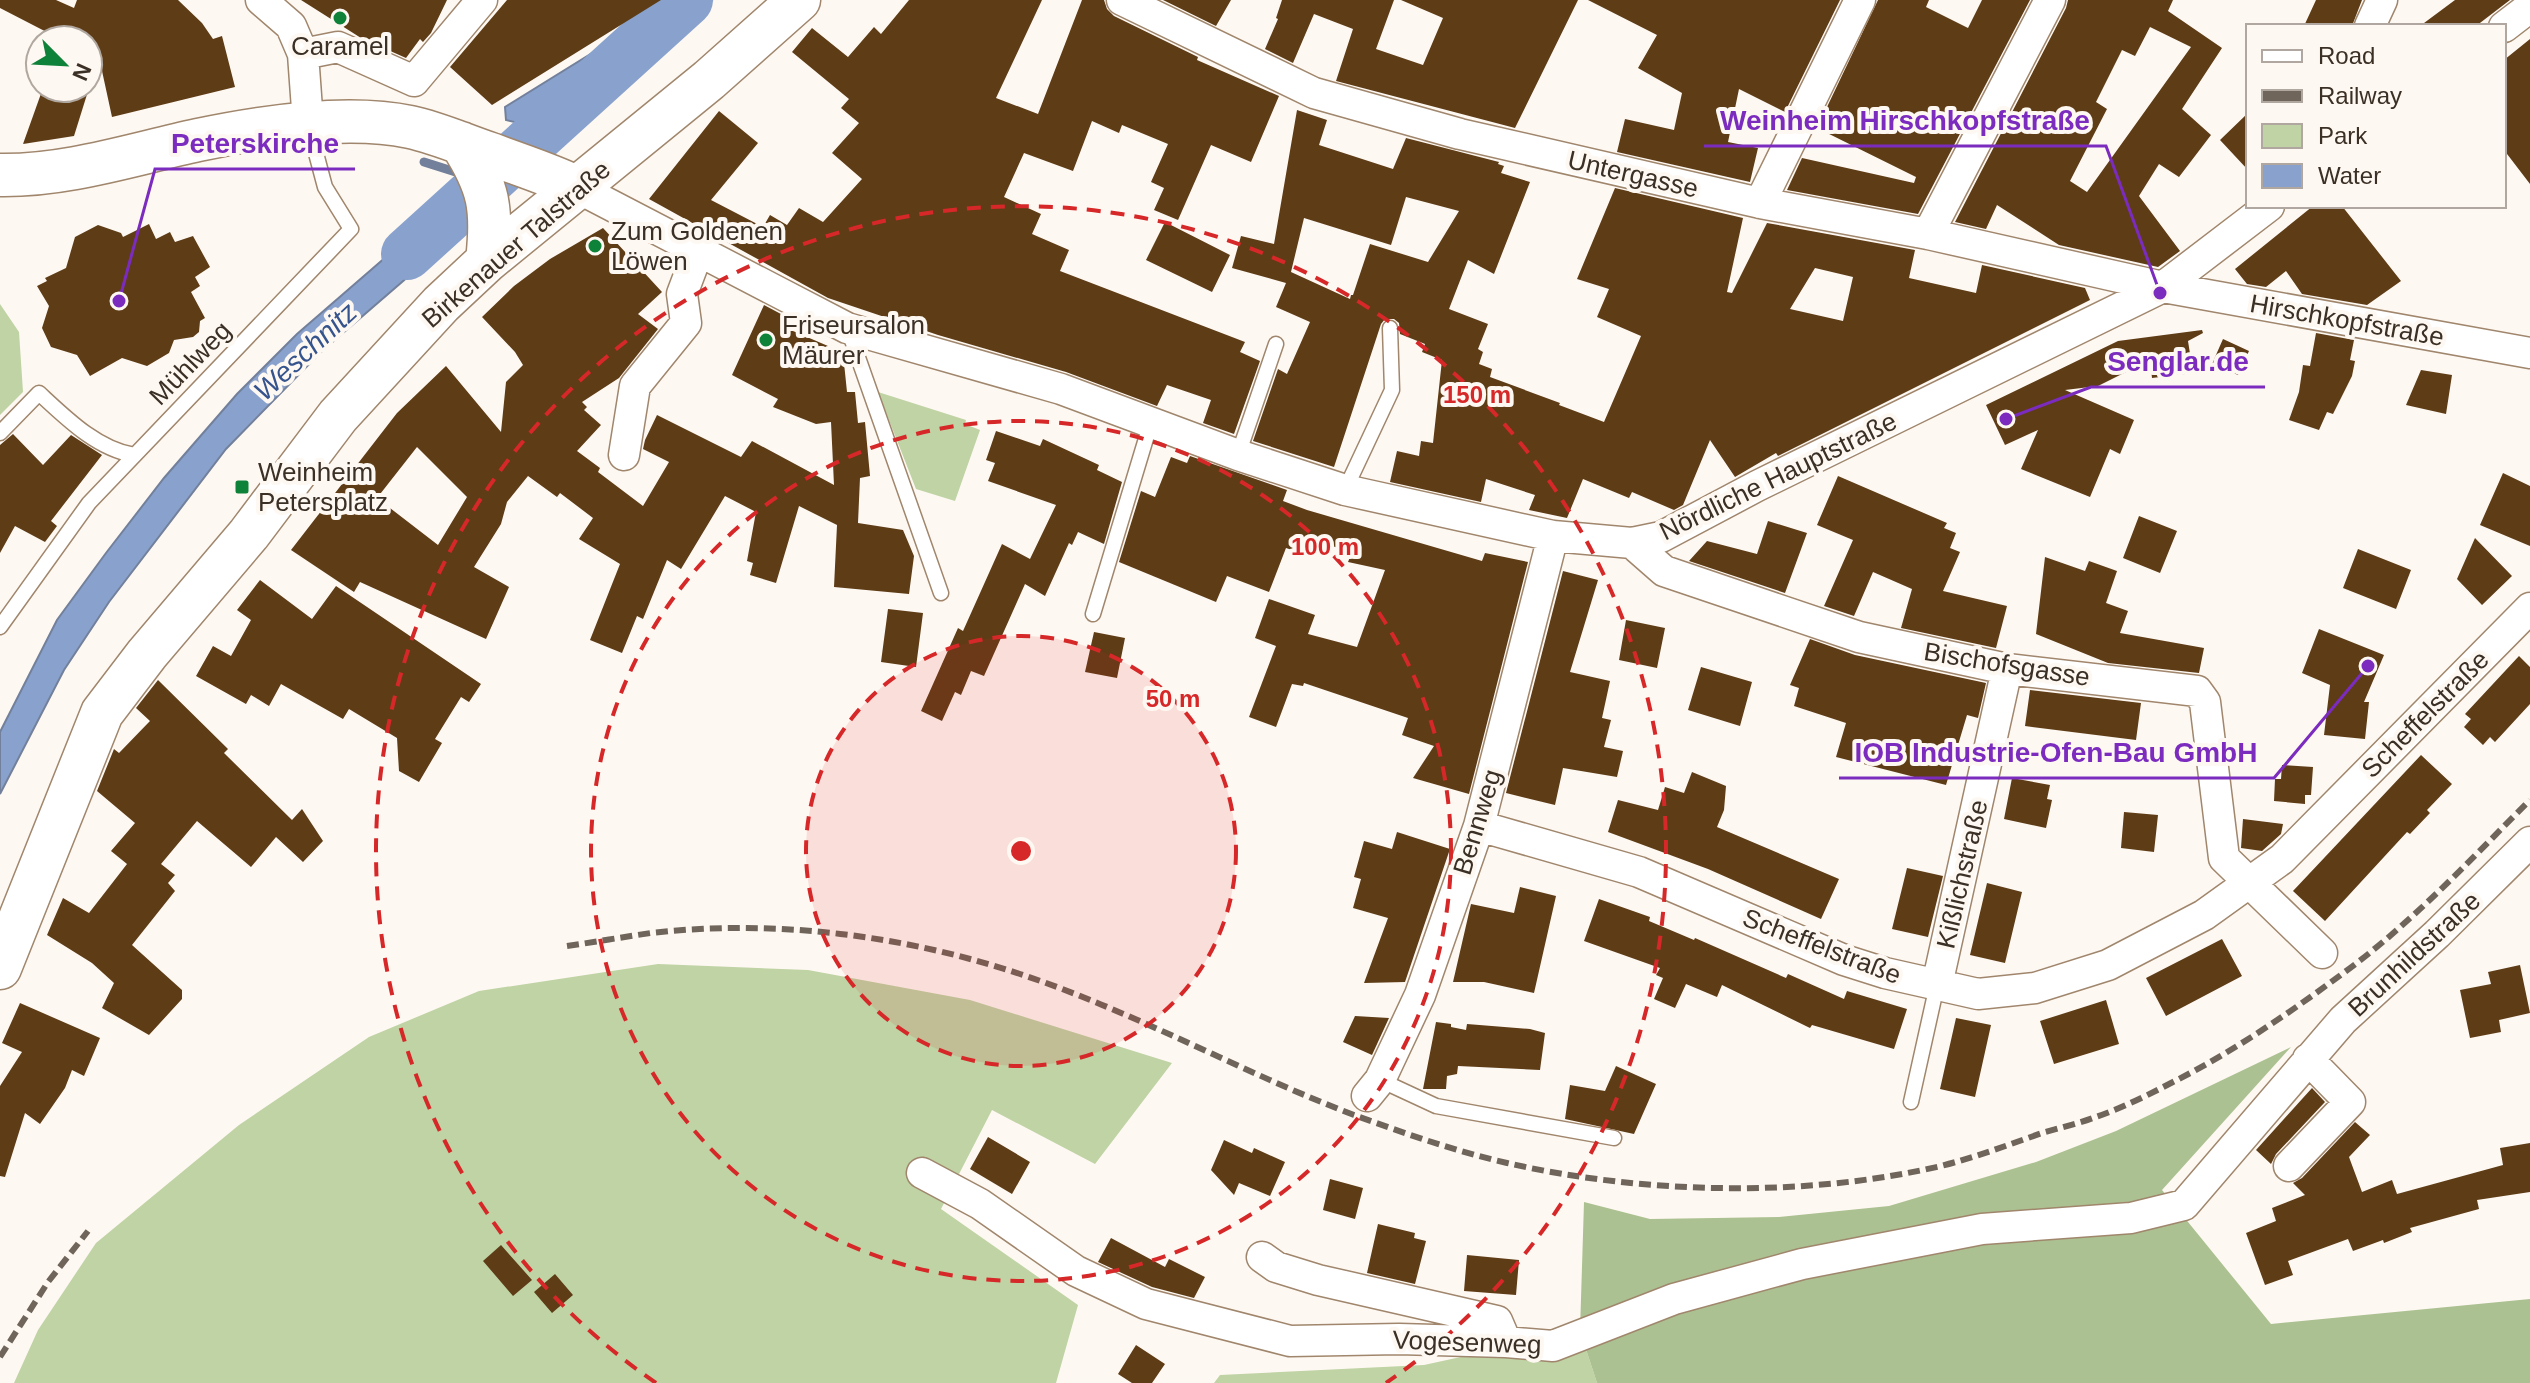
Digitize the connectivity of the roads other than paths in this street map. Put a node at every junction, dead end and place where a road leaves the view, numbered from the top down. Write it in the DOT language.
graph roads {
  1 [pos="261,0"];
  2 [pos="482,0"];
  3 [pos="799,0"];
  4 [pos="1122,0"];
  5 [pos="1860,0"];
  6 [pos="2050,0"];
  7 [pos="2382,0"];
  8 [pos="2530,7"];
  9 [pos="2371,24"];
  10 [pos="2506,25"];
  11 [pos="303,54"];
  12 [pos="414,81"];
  13 [pos="308,123"];
  14 [pos="439,136"];
  15 [pos="0,175"];
  16 [pos="569,184"];
  17 [pos="1760,203"];
  18 [pos="2266,208"];
  19 [pos="1928,234"];
  20 [pos="488,249"];
  21 [pos="699,249"];
  22 [pos="2163,287"];
  23 [pos="847,328"];
  24 [pos="1390,328"];
  25 [pos="1276,344"];
  26 [pos="2530,353"];
  27 [pos="1151,422"];
  28 [pos="0,433"];
  29 [pos="134,455"];
  30 [pos="624,455"];
  31 [pos="1238,455"];
  32 [pos="1345,490"];
  33 [pos="1553,536"];
  34 [pos="1632,543"];
  35 [pos="941,593"];
  36 [pos="2530,608"];
  37 [pos="1093,614"];
  38 [pos="0,627"];
  39 [pos="2007,669"];
  40 [pos="1479,826"];
  41 [pos="2530,842"];
  42 [pos="2500,873"];
  43 [pos="2530,879"];
  44 [pos="2249,883"];
  45 [pos="2322,953"];
  46 [pos="0,968"];
  47 [pos="1937,985"];
  48 [pos="2308,1059"];
  49 [pos="1373,1088"];
  50 [pos="1911,1102"];
  51 [pos="1614,1138"];
  52 [pos="2289,1166"];
  53 [pos="922,1173"];
  54 [pos="2131,1218"];
  55 [pos="1262,1257"];
  56 [pos="1506,1342"];
  1 -- 11 [label="street"];
  2 -- 12 [label="street"];
  3 -- 16 [label="main road, Birkenauer Talstraße"];
  4 -- 17 [label="street, Untergasse"];
  5 -- 17 [label="street"];
  6 -- 19 [label="street"];
  7 -- 9 [label="street"];
  8 -- 10 [label="street"];
  11 -- 12 [label="street"];
  11 -- 13 [label="street"];
  12 -- 14 [label="street"];
  13 -- 14 [label="main road"];
  13 -- 15 [label="main road"];
  13 -- 29 [label="lane, Mühlweg"];
  14 -- 16 [label="main road"];
  14 -- 20 [label="main road"];
  16 -- 20 [label="main road, Birkenauer Talstraße"];
  16 -- 21 [label="street, Nördliche Hauptstraße"];
  17 -- 19 [label="street, Untergasse"];
  18 -- 22 [label="street, Nördliche Hauptstraße"];
  19 -- 22 [label="street, Untergasse"];
  20 -- 46 [label="main road, Birkenauer Talstraße"];
  21 -- 23 [label="street, Nördliche Hauptstraße"];
  21 -- 30 [label="street"];
  22 -- 26 [label="street, Hirschkopfstraße"];
  22 -- 34 [label="street, Nördliche Hauptstraße"];
  23 -- 27 [label="street, Nördliche Hauptstraße"];
  23 -- 35 [label="lane"];
  24 -- 32 [label="lane"];
  25 -- 31 [label="lane"];
  27 -- 31 [label="street, Nördliche Hauptstraße"];
  27 -- 37 [label="lane"];
  28 -- 29 [label="lane"];
  29 -- 38 [label="lane, Mühlweg"];
  31 -- 32 [label="street, Nördliche Hauptstraße"];
  32 -- 33 [label="street, Nördliche Hauptstraße"];
  33 -- 34 [label="street, Nördliche Hauptstraße"];
  33 -- 40 [label="street, Bennweg"];
  34 -- 39 [label="street, Bischofsgasse"];
  36 -- 44 [label="street, Scheffelstraße"];
  39 -- 44 [label="street, Bischofsgasse"];
  39 -- 47 [label="street, Kißlichstraße"];
  40 -- 47 [label="street, Scheffelstraße"];
  40 -- 49 [label="street, Bennweg"];
  41 -- 42 [label="street"];
  42 -- 43 [label="street, Brunhildstraße"];
  42 -- 48 [label="street, Brunhildstraße"];
  44 -- 45 [label="street"];
  44 -- 47 [label="street, Scheffelstraße"];
  47 -- 50 [label="lane"];
  48 -- 52 [label="street"];
  48 -- 54 [label="street, Brunhildstraße"];
  49 -- 51 [label="lane"];
  53 -- 56 [label="street, Vogesenweg"];
  54 -- 56 [label="street, Vogesenweg"];
  55 -- 56 [label="street"];
}
